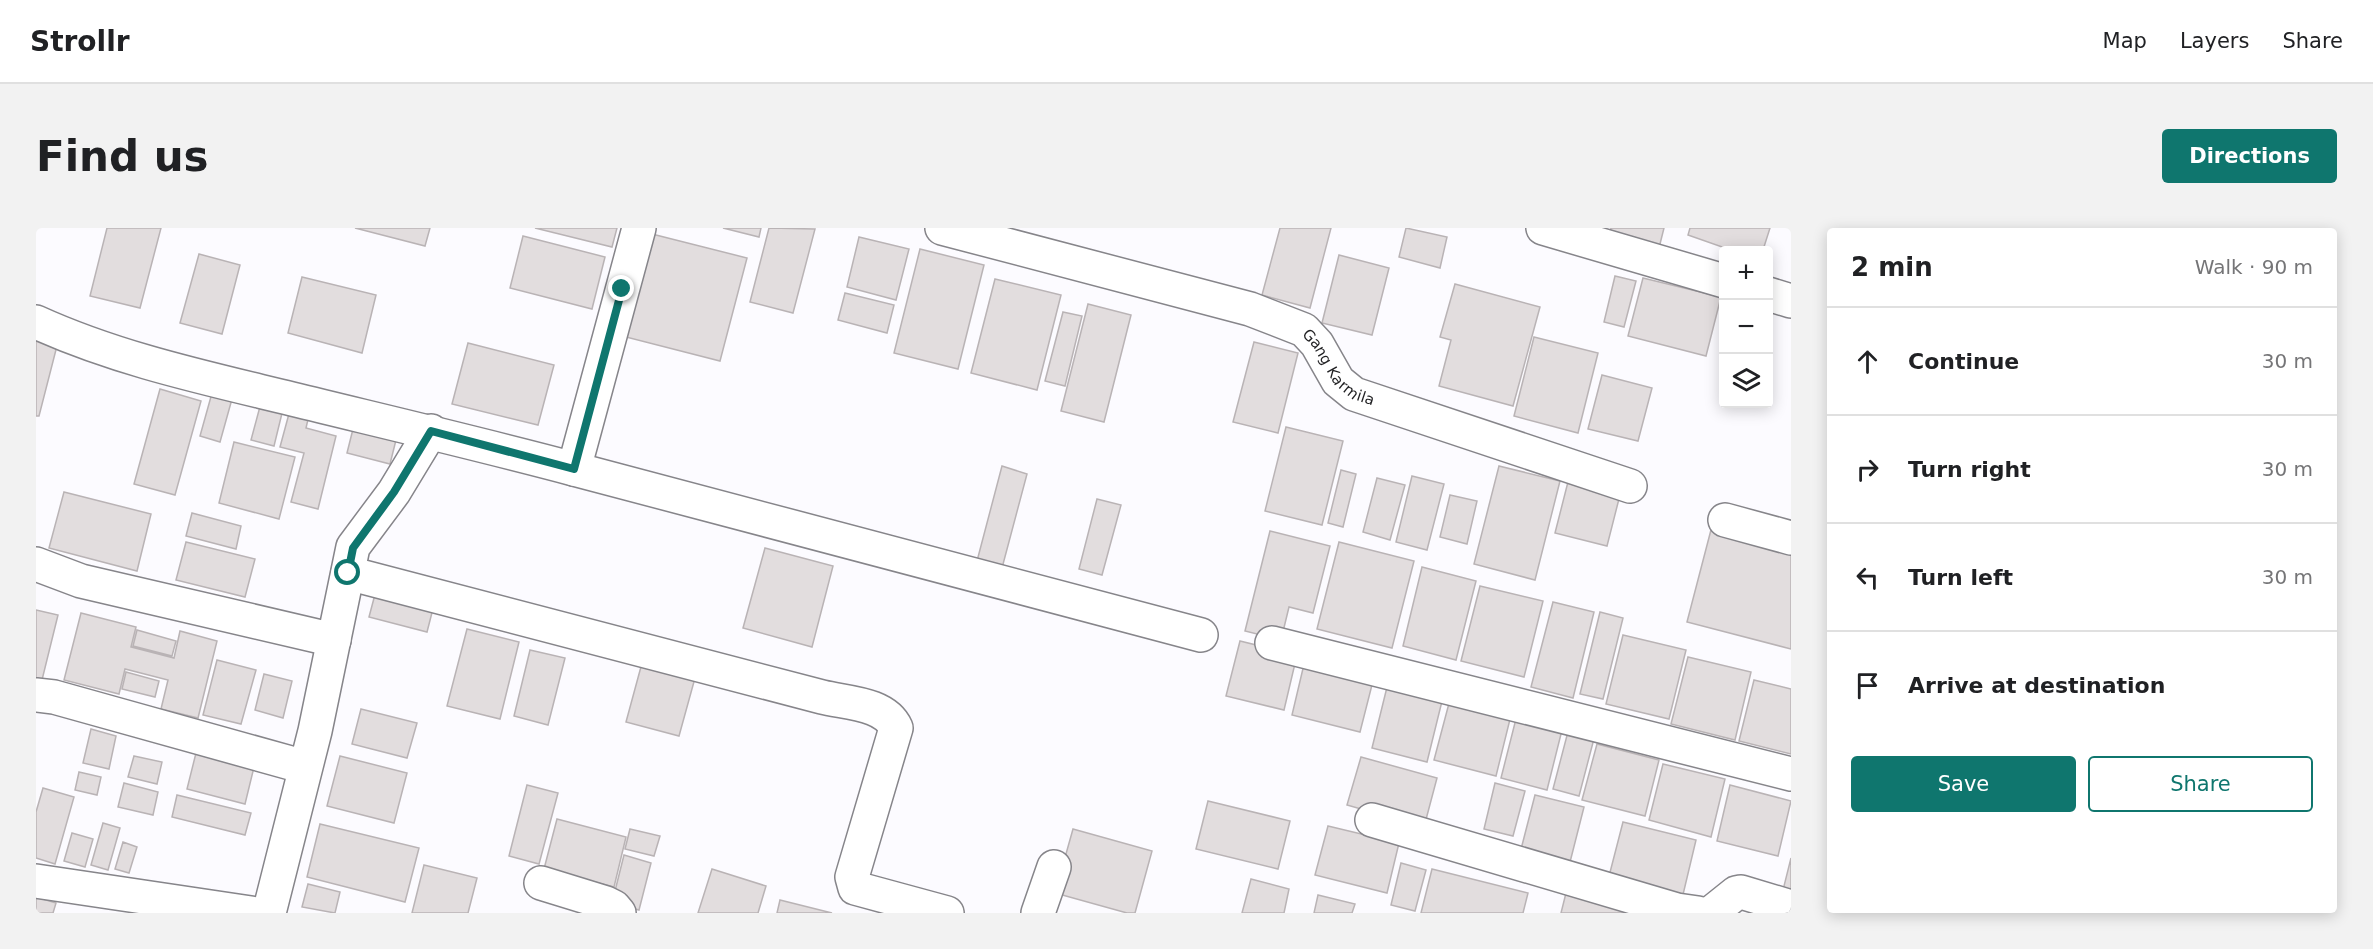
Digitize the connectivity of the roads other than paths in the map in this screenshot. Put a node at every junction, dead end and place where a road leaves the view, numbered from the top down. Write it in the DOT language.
graph roads {
  1 [pos="639,228"];
  2 [pos="942,228"];
  3 [pos="1543,228"];
  4 [pos="1719,279"];
  5 [pos="1773,296"];
  6 [pos="1791,301"];
  7 [pos="36,322"];
  8 [pos="431,431"];
  9 [pos="574,469"];
  10 [pos="1630,486"];
  11 [pos="1725,519"];
  12 [pos="1791,538"];
  13 [pos="36,564"];
  14 [pos="348,573"];
  15 [pos="1201,635"];
  16 [pos="334,640"];
  17 [pos="1272,643"];
  18 [pos="36,695"];
  19 [pos="305,767"];
  20 [pos="1791,774"];
  21 [pos="1372,820"];
  22 [pos="1054,867"];
  23 [pos="36,881"];
  24 [pos="541,883"];
  25 [pos="1791,907"];
  26 [pos="251,913"];
  27 [pos="269,913"];
  28 [pos="619,913"];
  29 [pos="947,913"];
  30 [pos="1038,913"];
  31 [pos="1698,913"];
  32 [pos="1711,913"];
  1 -- 9 [label="street"];
  2 -- 10 [label="street, Gang Karmila"];
  3 -- 4 [label="street"];
  5 -- 6 [label="street"];
  7 -- 8 [label="street"];
  8 -- 9 [label="street"];
  8 -- 14 [label="street"];
  9 -- 15 [label="street"];
  11 -- 12 [label="street"];
  13 -- 16 [label="street"];
  14 -- 16 [label="street"];
  14 -- 29 [label="street"];
  16 -- 19 [label="street"];
  17 -- 20 [label="street"];
  18 -- 19 [label="street"];
  19 -- 27 [label="street"];
  21 -- 31 [label="street"];
  22 -- 30 [label="street"];
  23 -- 26 [label="street"];
  24 -- 28 [label="street"];
  25 -- 32 [label="street"];
}
